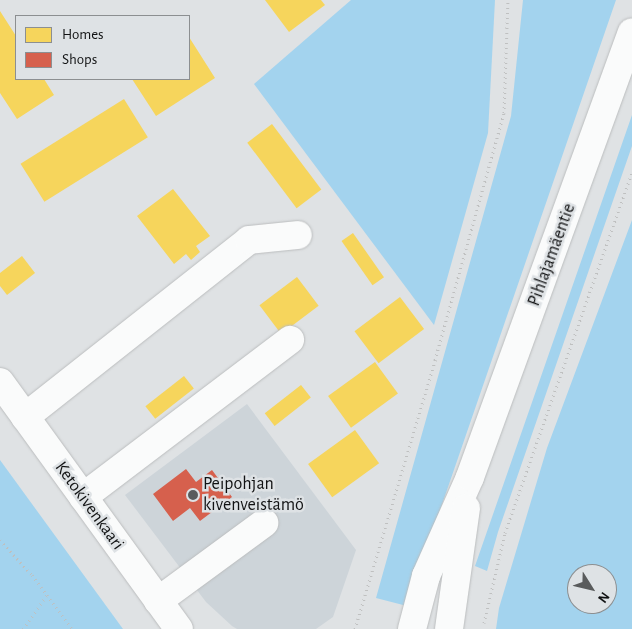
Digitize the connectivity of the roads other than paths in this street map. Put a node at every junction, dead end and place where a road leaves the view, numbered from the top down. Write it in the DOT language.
graph roads {
  1 [pos="632,33"];
  2 [pos="298,234"];
  3 [pos="290,340"];
  4 [pos="0,382"];
  5 [pos="25,417"];
  6 [pos="470,477"];
  7 [pos="83,497"];
  8 [pos="264,523"];
  9 [pos="158,601"];
  10 [pos="179,629"];
  11 [pos="412,629"];
  12 [pos="449,629"];
  1 -- 6 [label="main road, Pihlajamäentie"];
  2 -- 5 [label="main road"];
  3 -- 7 [label="main road"];
  4 -- 5 [label="main road, Ketokivenkaari"];
  5 -- 7 [label="main road, Ketokivenkaari"];
  6 -- 11 [label="main road, Pihlajamäentie"];
  6 -- 12 [label="main road, Pihlajamäentie"];
  7 -- 9 [label="main road, Ketokivenkaari"];
  8 -- 9 [label="main road"];
  9 -- 10 [label="main road, Ketokivenkaari"];
}
